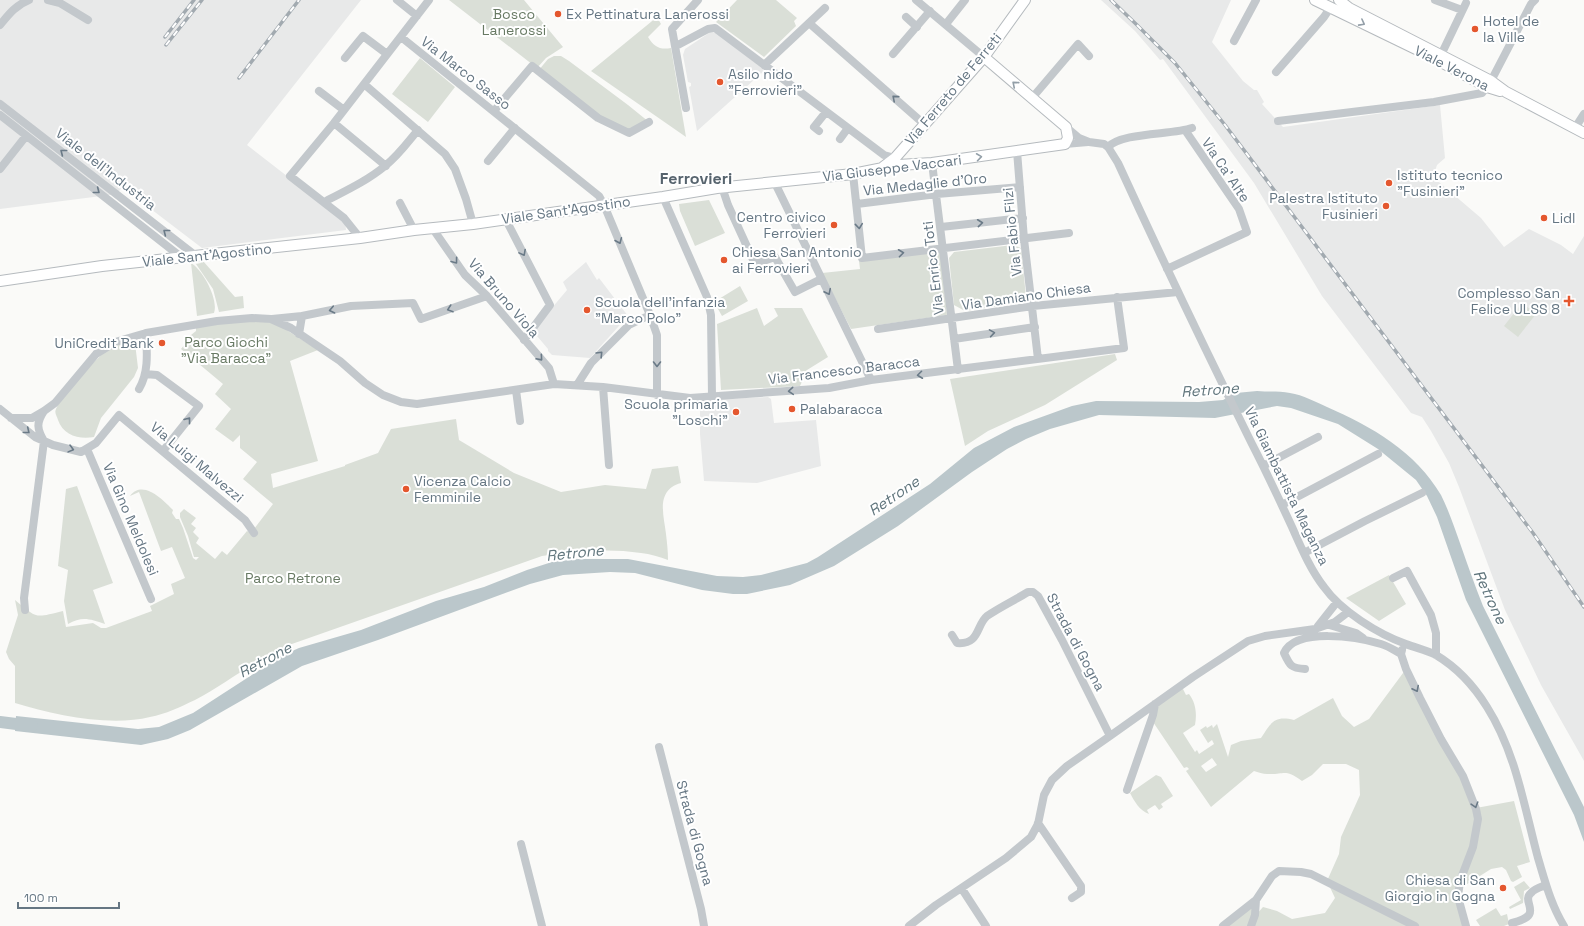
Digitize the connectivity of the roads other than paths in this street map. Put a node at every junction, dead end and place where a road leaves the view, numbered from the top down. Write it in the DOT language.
graph roads {
  1 [pos="29,0"];
  2 [pos="48,0"];
  3 [pos="397,0"];
  4 [pos="429,0"];
  5 [pos="698,0"];
  6 [pos="916,0"];
  7 [pos="965,0"];
  8 [pos="1025,0"];
  9 [pos="1256,0"];
  10 [pos="1315,0"];
  11 [pos="1340,0"];
  12 [pos="1435,0"];
  13 [pos="1535,0"];
  14 [pos="825,8"];
  15 [pos="1330,8"];
  16 [pos="930,11"];
  17 [pos="417,16"];
  18 [pos="906,17"];
  19 [pos="88,20"];
  20 [pos="809,23"];
  21 [pos="946,24"];
  22 [pos="0,25"];
  23 [pos="917,27"];
  24 [pos="401,37"];
  25 [pos="1234,41"];
  26 [pos="676,46"];
  27 [pos="387,54"];
  28 [pos="893,54"];
  29 [pos="1441,55"];
  30 [pos="1089,56"];
  31 [pos="984,57"];
  32 [pos="344,58"];
  33 [pos="764,65"];
  34 [pos="1276,72"];
  35 [pos="364,84"];
  36 [pos="1489,84"];
  37 [pos="319,91"];
  38 [pos="1032,98"];
  39 [pos="0,104"];
  40 [pos="686,108"];
  41 [pos="344,110"];
  42 [pos="494,111"];
  43 [pos="826,112"];
  44 [pos="1584,114"];
  45 [pos="0,115"];
  46 [pos="649,122"];
  47 [pos="1278,122"];
  48 [pos="334,124"];
  49 [pos="924,124"];
  50 [pos="1066,127"];
  51 [pos="515,128"];
  52 [pos="848,128"];
  53 [pos="418,130"];
  54 [pos="1580,130"];
  55 [pos="819,131"];
  56 [pos="26,136"];
  57 [pos="840,139"];
  58 [pos="1089,142"];
  59 [pos="1066,144"];
  60 [pos="1108,147"];
  61 [pos="1017,151"];
  62 [pos="488,161"];
  63 [pos="896,162"];
  64 [pos="932,163"];
  65 [pos="386,166"];
  66 [pos="881,168"];
  67 [pos="0,169"];
  68 [pos="853,174"];
  69 [pos="774,181"];
  70 [pos="1020,186"];
  71 [pos="719,188"];
  72 [pos="937,194"];
  73 [pos="664,197"];
  74 [pos="324,202"];
  75 [pos="400,203"];
  76 [pos="857,204"];
  77 [pos="604,205"];
  78 [pos="505,218"];
  79 [pos="1023,218"];
  80 [pos="473,224"];
  81 [pos="941,227"];
  82 [pos="433,228"];
  83 [pos="414,230"];
  84 [pos="1069,233"];
  85 [pos="360,238"];
  86 [pos="1024,238"];
  87 [pos="943,248"];
  88 [pos="196,256"];
  89 [pos="181,257"];
  90 [pos="1167,269"];
  91 [pos="821,280"];
  92 [pos="0,281"];
  93 [pos="1178,292"];
  94 [pos="487,296"];
  95 [pos="1117,297"];
  96 [pos="1033,306"];
  97 [pos="650,315"];
  98 [pos="302,316"];
  99 [pos="271,319"];
  100 [pos="952,319"];
  101 [pos="1035,327"];
  102 [pos="878,329"];
  103 [pos="146,333"];
  104 [pos="299,334"];
  105 [pos="524,340"];
  106 [pos="954,340"];
  107 [pos="1038,359"];
  108 [pos="958,370"];
  109 [pos="145,374"];
  110 [pos="871,380"];
  111 [pos="554,384"];
  112 [pos="577,385"];
  113 [pos="603,387"];
  114 [pos="139,389"];
  115 [pos="516,390"];
  116 [pos="657,395"];
  117 [pos="712,397"];
  118 [pos="0,409"];
  119 [pos="44,411"];
  120 [pos="11,418"];
  121 [pos="520,421"];
  122 [pos="1318,437"];
  123 [pos="44,441"];
  124 [pos="87,449"];
  125 [pos="163,451"];
  126 [pos="1378,454"];
  127 [pos="609,466"];
  128 [pos="1263,466"];
  129 [pos="1422,493"];
  130 [pos="1282,505"];
  131 [pos="254,533"];
  132 [pos="1304,553"];
  133 [pos="1393,578"];
  134 [pos="151,599"];
  135 [pos="1337,602"];
  136 [pos="25,610"];
  137 [pos="1348,612"];
  138 [pos="1324,622"];
  139 [pos="952,635"];
  140 [pos="1365,640"];
  141 [pos="1405,644"];
  142 [pos="1401,654"];
  143 [pos="1436,655"];
  144 [pos="1305,669"];
  145 [pos="1155,704"];
  146 [pos="1110,736"];
  147 [pos="659,747"];
  148 [pos="1127,790"];
  149 [pos="1038,823"];
  150 [pos="521,844"];
  151 [pos="1546,885"];
  152 [pos="962,889"];
  153 [pos="1072,898"];
  154 [pos="1256,900"];
  155 [pos="1512,923"];
  156 [pos="542,926"];
  157 [pos="704,926"];
  158 [pos="909,926"];
  159 [pos="986,926"];
  160 [pos="1223,926"];
  161 [pos="1251,926"];
  162 [pos="1415,926"];
  163 [pos="1466,926"];
  164 [pos="1564,926"];
  1 -- 22 [label="street"];
  2 -- 19 [label="street"];
  3 -- 17 [label="street"];
  4 -- 17 [label="street"];
  5 -- 26 [label="street"];
  6 -- 16 [label="street"];
  7 -- 21 [label="street"];
  8 -- 31 [label="main road, Via Ferreto de Ferreti"];
  9 -- 25 [label="street"];
  10 -- 15 [label="main road, Viale Verona"];
  11 -- 29 [label="main road, Viale Verona"];
  12 -- 29 [label="street"];
  13 -- 36 [label="street"];
  14 -- 20 [label="street"];
  15 -- 34 [label="street"];
  15 -- 36 [label="main road, Viale Verona, one-way"];
  16 -- 21 [label="street"];
  16 -- 23 [label="street"];
  17 -- 24 [label="street"];
  18 -- 23 [label="street"];
  20 -- 33 [label="street"];
  49 -- 20 [label="street, one-way"];
  21 -- 31 [label="street"];
  23 -- 28 [label="street"];
  24 -- 27 [label="street"];
  24 -- 42 [label="street, Via Marco Sasso"];
  26 -- 33 [label="street"];
  26 -- 40 [label="street"];
  27 -- 32 [label="street"];
  27 -- 35 [label="street"];
  29 -- 36 [label="main road, Viale Verona"];
  30 -- 38 [label="street"];
  38 -- 31 [label="main road, one-way"];
  31 -- 49 [label="main road, Via Ferreto de Ferreti"];
  33 -- 43 [label="street"];
  35 -- 41 [label="street"];
  35 -- 53 [label="street"];
  36 -- 47 [label="street"];
  36 -- 54 [label="main road, Viale Verona"];
  37 -- 41 [label="street"];
  38 -- 50 [label="main road"];
  88 -- 39 [label="street, Viale dell'Industria, one-way"];
  41 -- 48 [label="street"];
  42 -- 46 [label="street"];
  42 -- 51 [label="street, Via Marco Sasso"];
  43 -- 52 [label="street"];
  43 -- 55 [label="street"];
  44 -- 54 [label="street"];
  45 -- 56 [label="street, Viale dell'Industria"];
  48 -- 65 [label="street"];
  48 -- 74 [label="street"];
  49 -- 63 [label="main road, Via Ferreto de Ferreti"];
  50 -- 58 [label="street"];
  50 -- 59 [label="main road"];
  51 -- 62 [label="street, Via Marco Sasso"];
  51 -- 77 [label="street, Via Marco Sasso"];
  52 -- 57 [label="street"];
  52 -- 63 [label="street"];
  53 -- 65 [label="street"];
  53 -- 80 [label="street"];
  56 -- 67 [label="street"];
  56 -- 89 [label="street, Viale dell'Industria, one-way"];
  58 -- 59 [label="street"];
  58 -- 60 [label="street"];
  59 -- 61 [label="main road, Via Giuseppe Vaccari"];
  60 -- 90 [label="street, Via Giambattista Maganza"];
  60 -- 90 [label="street, Via Ca' Alte"];
  64 -- 61 [label="main road, Via Giuseppe Vaccari, one-way"];
  61 -- 70 [label="street, Via Fabio Filzi"];
  63 -- 64 [label="main road, Via Giuseppe Vaccari"];
  63 -- 66 [label="main road, Via Ferreto de Ferreti"];
  64 -- 72 [label="street, Via Enrico Toti"];
  65 -- 74 [label="street"];
  66 -- 68 [label="main road, Via Giuseppe Vaccari"];
  68 -- 69 [label="main road, Via Giuseppe Vaccari"];
  68 -- 76 [label="street"];
  69 -- 71 [label="main road, Via Giuseppe Vaccari"];
  69 -- 91 [label="street"];
  70 -- 72 [label="street, Via Medaglie d'Oro"];
  70 -- 79 [label="street, Via Fabio Filzi"];
  71 -- 73 [label="main road, Viale Sant'Agostino"];
  71 -- 91 [label="street"];
  72 -- 76 [label="street, Via Medaglie d'Oro"];
  72 -- 81 [label="street, Via Enrico Toti"];
  73 -- 77 [label="main road, Viale Sant'Agostino"];
  73 -- 117 [label="street"];
  74 -- 85 [label="street"];
  75 -- 83 [label="street"];
  76 -- 87 [label="street, one-way"];
  77 -- 78 [label="main road, Viale Sant'Agostino"];
  77 -- 97 [label="street, Via Marco Sasso, one-way"];
  78 -- 80 [label="main road, Viale Sant'Agostino"];
  78 -- 105 [label="street, one-way"];
  81 -- 79 [label="street, one-way"];
  79 -- 86 [label="street, Via Fabio Filzi"];
  80 -- 82 [label="main road, Viale Sant'Agostino"];
  81 -- 87 [label="street, Via Enrico Toti"];
  82 -- 83 [label="main road, Viale Sant'Agostino"];
  82 -- 94 [label="street, Via Bruno Viola, one-way"];
  83 -- 85 [label="main road, Viale Sant'Agostino"];
  84 -- 86 [label="street"];
  85 -- 88 [label="main road, Viale Sant'Agostino"];
  86 -- 87 [label="street"];
  86 -- 96 [label="street, Via Fabio Filzi"];
  87 -- 100 [label="street, Via Enrico Toti"];
  88 -- 89 [label="main road, Viale Sant'Agostino"];
  89 -- 92 [label="main road, Viale Sant'Agostino"];
  90 -- 93 [label="street, Via Giambattista Maganza"];
  91 -- 110 [label="street, one-way"];
  93 -- 95 [label="street, Via Damiano Chiesa"];
  93 -- 128 [label="street, Via Giambattista Maganza"];
  94 -- 98 [label="street, one-way"];
  94 -- 105 [label="street, Via Bruno Viola"];
  95 -- 96 [label="street, Via Damiano Chiesa"];
  95 -- 107 [label="street, Via Francesco Baracca"];
  96 -- 100 [label="street, Via Damiano Chiesa"];
  96 -- 101 [label="street, Via Fabio Filzi"];
  112 -- 97 [label="street, one-way"];
  97 -- 116 [label="street, Via Marco Sasso, one-way"];
  98 -- 99 [label="street"];
  98 -- 104 [label="street"];
  99 -- 103 [label="street, Via Francesco Baracca"];
  99 -- 104 [label="street, Via Francesco Baracca"];
  100 -- 102 [label="street, Via Damiano Chiesa"];
  100 -- 106 [label="street, Via Enrico Toti"];
  106 -- 101 [label="street, one-way"];
  101 -- 107 [label="street, Via Fabio Filzi"];
  103 -- 109 [label="street"];
  103 -- 119 [label="street, Via Francesco Baracca"];
  104 -- 115 [label="street, Via Francesco Baracca"];
  105 -- 111 [label="street, Via Bruno Viola, one-way"];
  106 -- 108 [label="street, Via Enrico Toti"];
  107 -- 108 [label="street, Via Francesco Baracca"];
  108 -- 110 [label="street, Via Francesco Baracca, one-way"];
  109 -- 114 [label="street"];
  125 -- 109 [label="street, one-way"];
  110 -- 117 [label="street, Via Francesco Baracca, one-way"];
  111 -- 112 [label="street, Via Francesco Baracca"];
  111 -- 115 [label="street, Via Francesco Baracca"];
  112 -- 113 [label="street, Via Francesco Baracca"];
  113 -- 116 [label="street, Via Francesco Baracca"];
  113 -- 127 [label="street"];
  115 -- 121 [label="street"];
  116 -- 117 [label="street, Via Francesco Baracca"];
  118 -- 120 [label="street"];
  119 -- 120 [label="street, Via Francesco Baracca"];
  119 -- 123 [label="street"];
  120 -- 123 [label="street, one-way"];
  122 -- 128 [label="street"];
  123 -- 124 [label="street, one-way"];
  123 -- 136 [label="street"];
  124 -- 125 [label="street, Via Luigi Malvezzi"];
  124 -- 134 [label="street, Via Gino Meldolesi"];
  125 -- 131 [label="street, Via Luigi Malvezzi"];
  126 -- 130 [label="street"];
  128 -- 130 [label="street, Via Giambattista Maganza"];
  129 -- 132 [label="street"];
  130 -- 132 [label="street, Via Giambattista Maganza"];
  132 -- 135 [label="street, Via Giambattista Maganza"];
  133 -- 143 [label="street"];
  135 -- 137 [label="street, Via Giambattista Maganza"];
  135 -- 138 [label="street"];
  137 -- 138 [label="street"];
  137 -- 141 [label="street, Via Giambattista Maganza"];
  138 -- 140 [label="street"];
  138 -- 145 [label="street"];
  139 -- 146 [label="street, Strada di Gogna"];
  140 -- 142 [label="street"];
  140 -- 144 [label="street"];
  141 -- 142 [label="street"];
  141 -- 143 [label="street, Via Giambattista Maganza"];
  142 -- 163 [label="street, one-way"];
  143 -- 151 [label="street, Via Giambattista Maganza"];
  145 -- 146 [label="street"];
  145 -- 148 [label="street"];
  146 -- 149 [label="street"];
  147 -- 157 [label="street, Strada di Gogna"];
  149 -- 152 [label="street"];
  149 -- 153 [label="street"];
  150 -- 156 [label="street"];
  151 -- 155 [label="street"];
  151 -- 164 [label="street, Via Giambattista Maganza"];
  152 -- 158 [label="street"];
  152 -- 159 [label="street"];
  154 -- 160 [label="street"];
  154 -- 161 [label="street"];
  154 -- 162 [label="street"];
}
